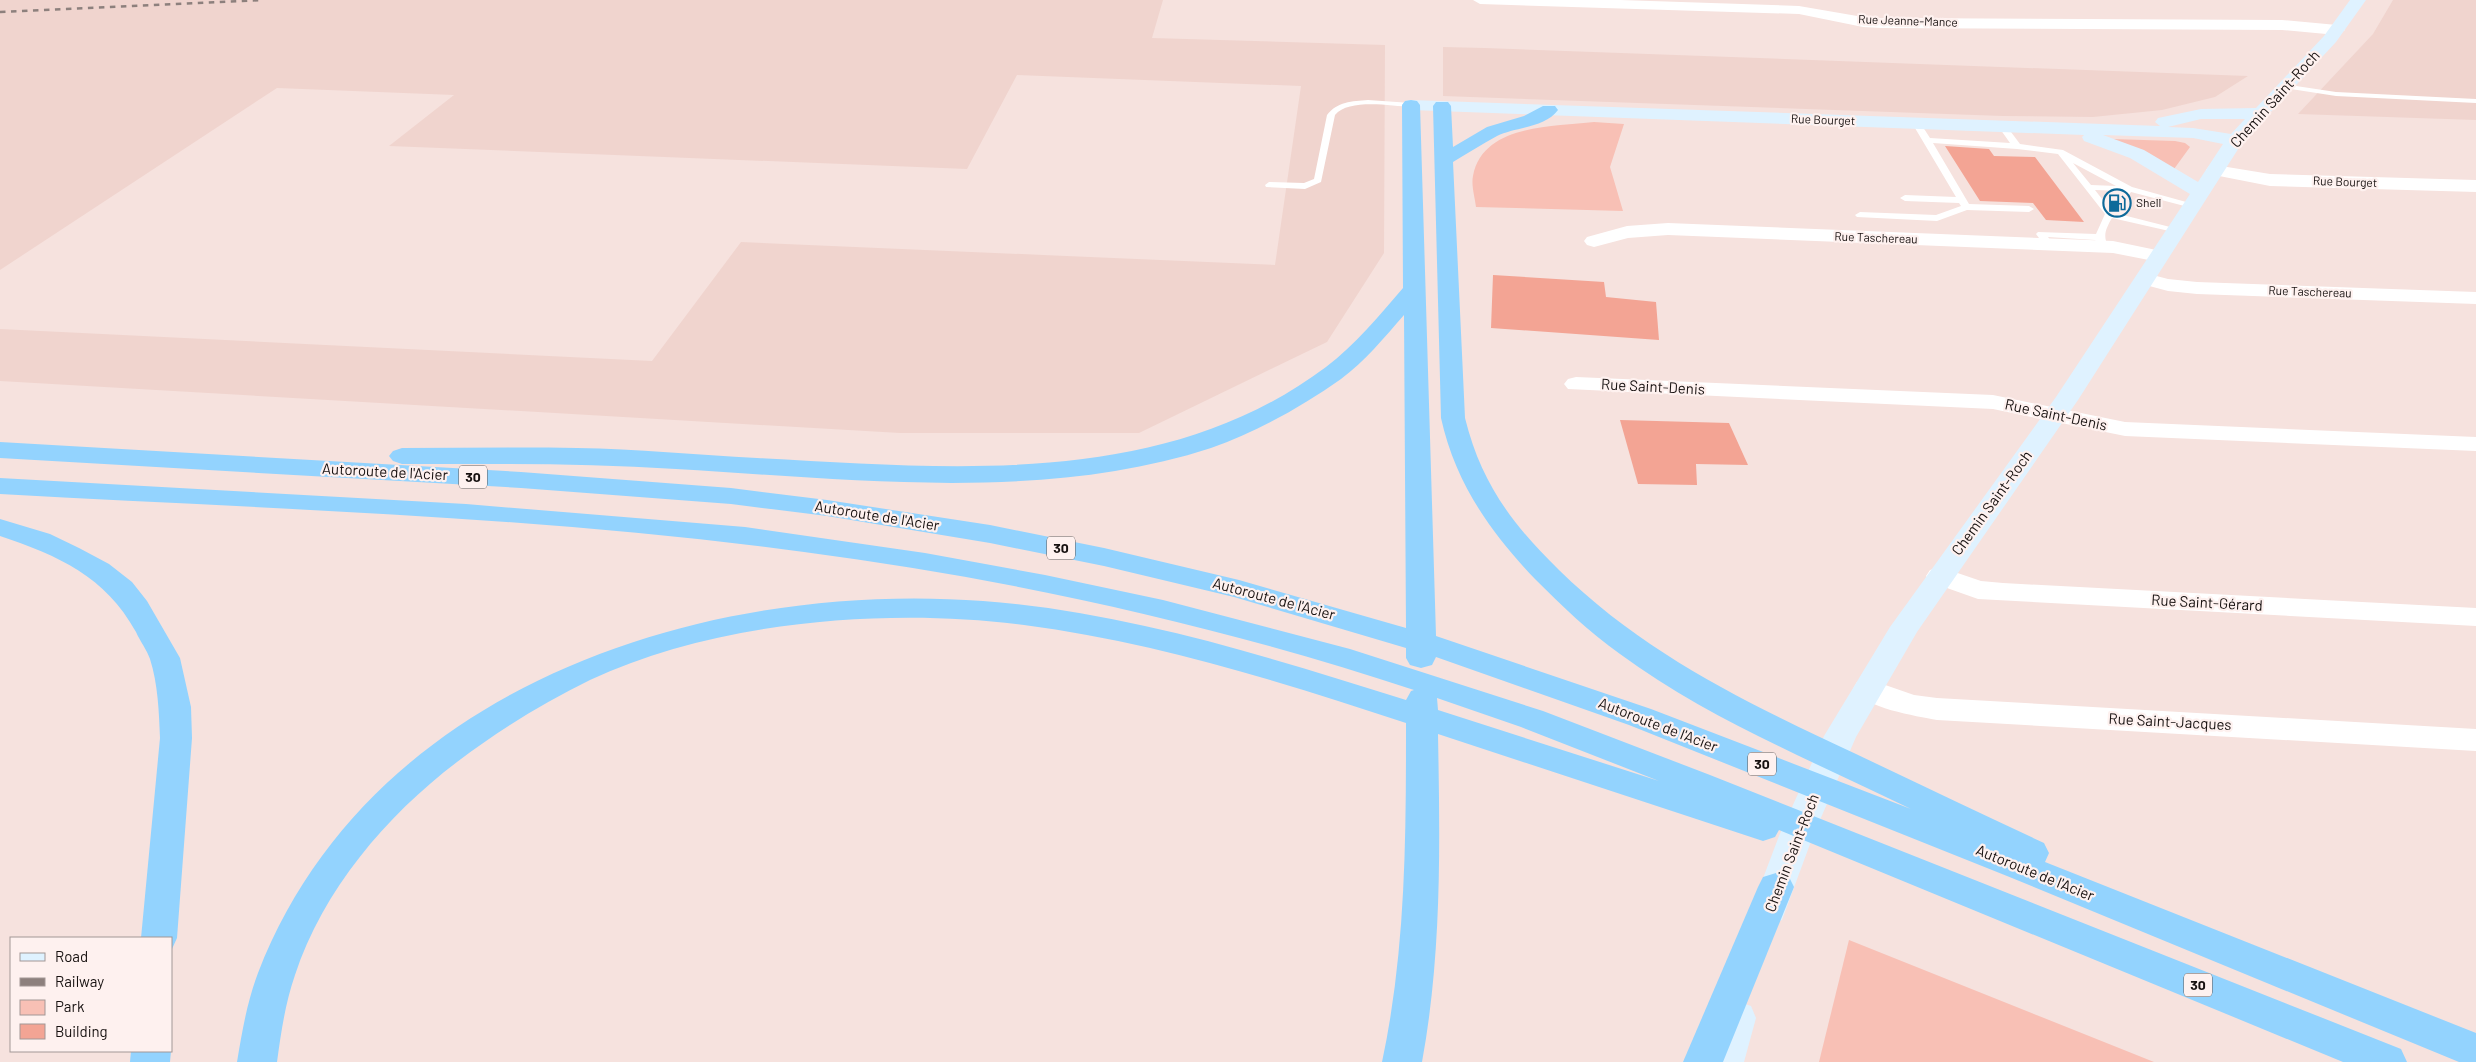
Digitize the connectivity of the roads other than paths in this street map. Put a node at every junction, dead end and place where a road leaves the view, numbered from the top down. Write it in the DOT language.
graph roads {
  1 [pos="1480,0"];
  2 [pos="2358,0"];
  3 [pos="1681,3"];
  4 [pos="2337,30"];
  5 [pos="2285,86"];
  6 [pos="2476,101"];
  7 [pos="1411,105"];
  8 [pos="1442,106"];
  9 [pos="1549,110"];
  10 [pos="2259,113"];
  11 [pos="1916,123"];
  12 [pos="1961,125"];
  13 [pos="2002,126"];
  14 [pos="2069,128"];
  15 [pos="2142,131"];
  16 [pos="1927,140"];
  17 [pos="2235,140"];
  18 [pos="1974,142"];
  19 [pos="2017,146"];
  20 [pos="2060,152"];
  21 [pos="1445,159"];
  22 [pos="2216,170"];
  23 [pos="1269,184"];
  24 [pos="2476,186"];
  25 [pos="2087,187"];
  26 [pos="2129,189"];
  27 [pos="1905,198"];
  28 [pos="2196,198"];
  29 [pos="1964,203"];
  30 [pos="2029,209"];
  31 [pos="2110,215"];
  32 [pos="1860,216"];
  33 [pos="2175,231"];
  34 [pos="1594,241"];
  35 [pos="2102,242"];
  36 [pos="2159,256"];
  37 [pos="2145,279"];
  38 [pos="1414,289"];
  39 [pos="2476,298"];
  40 [pos="1576,384"];
  41 [pos="2055,414"];
  42 [pos="2476,444"];
  43 [pos="0,450"];
  44 [pos="63,454"];
  45 [pos="0,486"];
  46 [pos="0,527"];
  47 [pos="1940,576"];
  48 [pos="2476,617"];
  49 [pos="1868,689"];
  50 [pos="2476,740"];
  51 [pos="1776,887"];
  52 [pos="2010,908"];
  53 [pos="160,937"];
  54 [pos="2273,970"];
  55 [pos="2476,1051"];
  56 [pos="257,1062"];
  57 [pos="1402,1062"];
  58 [pos="1703,1062"];
  59 [pos="1724,1062"];
  60 [pos="2387,1062"];
  1 -- 3 [label="street, Rue Jeanne-Mance"];
  2 -- 4 [label="main road, Chemin Saint-Roch"];
  3 -- 4 [label="street, Rue Jeanne-Mance"];
  4 -- 5 [label="main road, Chemin Saint-Roch"];
  5 -- 6 [label="lane"];
  5 -- 10 [label="main road, Chemin Saint-Roch"];
  7 -- 8 [label="main road, Rue Bourget"];
  7 -- 23 [label="lane"];
  7 -- 38 [label="highway"];
  8 -- 9 [label="main road, Rue Bourget"];
  8 -- 21 [label="highway"];
  9 -- 11 [label="main road, Rue Bourget"];
  9 -- 21 [label="highway"];
  10 -- 15 [label="main road"];
  10 -- 17 [label="main road, Chemin Saint-Roch"];
  11 -- 12 [label="main road, Rue Bourget"];
  11 -- 16 [label="lane"];
  12 -- 13 [label="main road, Rue Bourget"];
  12 -- 18 [label="lane"];
  13 -- 14 [label="main road, Rue Bourget"];
  13 -- 19 [label="lane"];
  14 -- 15 [label="main road, Rue Bourget"];
  14 -- 28 [label="main road"];
  15 -- 17 [label="main road, Rue Bourget"];
  16 -- 18 [label="lane"];
  16 -- 29 [label="lane"];
  17 -- 22 [label="main road, Chemin Saint-Roch"];
  18 -- 19 [label="lane"];
  19 -- 20 [label="lane"];
  20 -- 25 [label="lane"];
  20 -- 26 [label="lane"];
  21 -- 54 [label="highway"];
  22 -- 24 [label="street, Rue Bourget"];
  22 -- 28 [label="main road, Chemin Saint-Roch"];
  25 -- 26 [label="lane"];
  25 -- 31 [label="lane"];
  26 -- 28 [label="lane"];
  26 -- 31 [label="lane"];
  27 -- 29 [label="lane"];
  28 -- 33 [label="main road, Chemin Saint-Roch"];
  29 -- 30 [label="lane"];
  29 -- 32 [label="lane"];
  31 -- 33 [label="lane"];
  31 -- 35 [label="lane"];
  33 -- 36 [label="main road, Chemin Saint-Roch"];
  34 -- 35 [label="street, Rue Taschereau"];
  35 -- 36 [label="street, Rue Taschereau"];
  36 -- 37 [label="main road, Chemin Saint-Roch"];
  37 -- 39 [label="street, Rue Taschereau"];
  37 -- 41 [label="main road, Chemin Saint-Roch"];
  38 -- 44 [label="highway"];
  38 -- 57 [label="highway"];
  40 -- 41 [label="street, Rue Saint-Denis"];
  41 -- 42 [label="street, Rue Saint-Denis"];
  41 -- 47 [label="main road, Chemin Saint-Roch"];
  43 -- 44 [label="highway, Autoroute de l'Acier / 30"];
  44 -- 54 [label="highway, Autoroute de l'Acier / 30"];
  45 -- 52 [label="highway, 30"];
  46 -- 53 [label="highway"];
  47 -- 48 [label="street, Rue Saint-Gérard"];
  47 -- 49 [label="main road, Chemin Saint-Roch"];
  49 -- 50 [label="street, Rue Saint-Jacques"];
  49 -- 51 [label="main road, Chemin Saint-Roch"];
  51 -- 58 [label="highway"];
  51 -- 59 [label="main road, Chemin Saint-Roch"];
  52 -- 56 [label="highway"];
  52 -- 60 [label="highway, 30"];
  54 -- 55 [label="highway, Autoroute de l'Acier / 30"];
}
